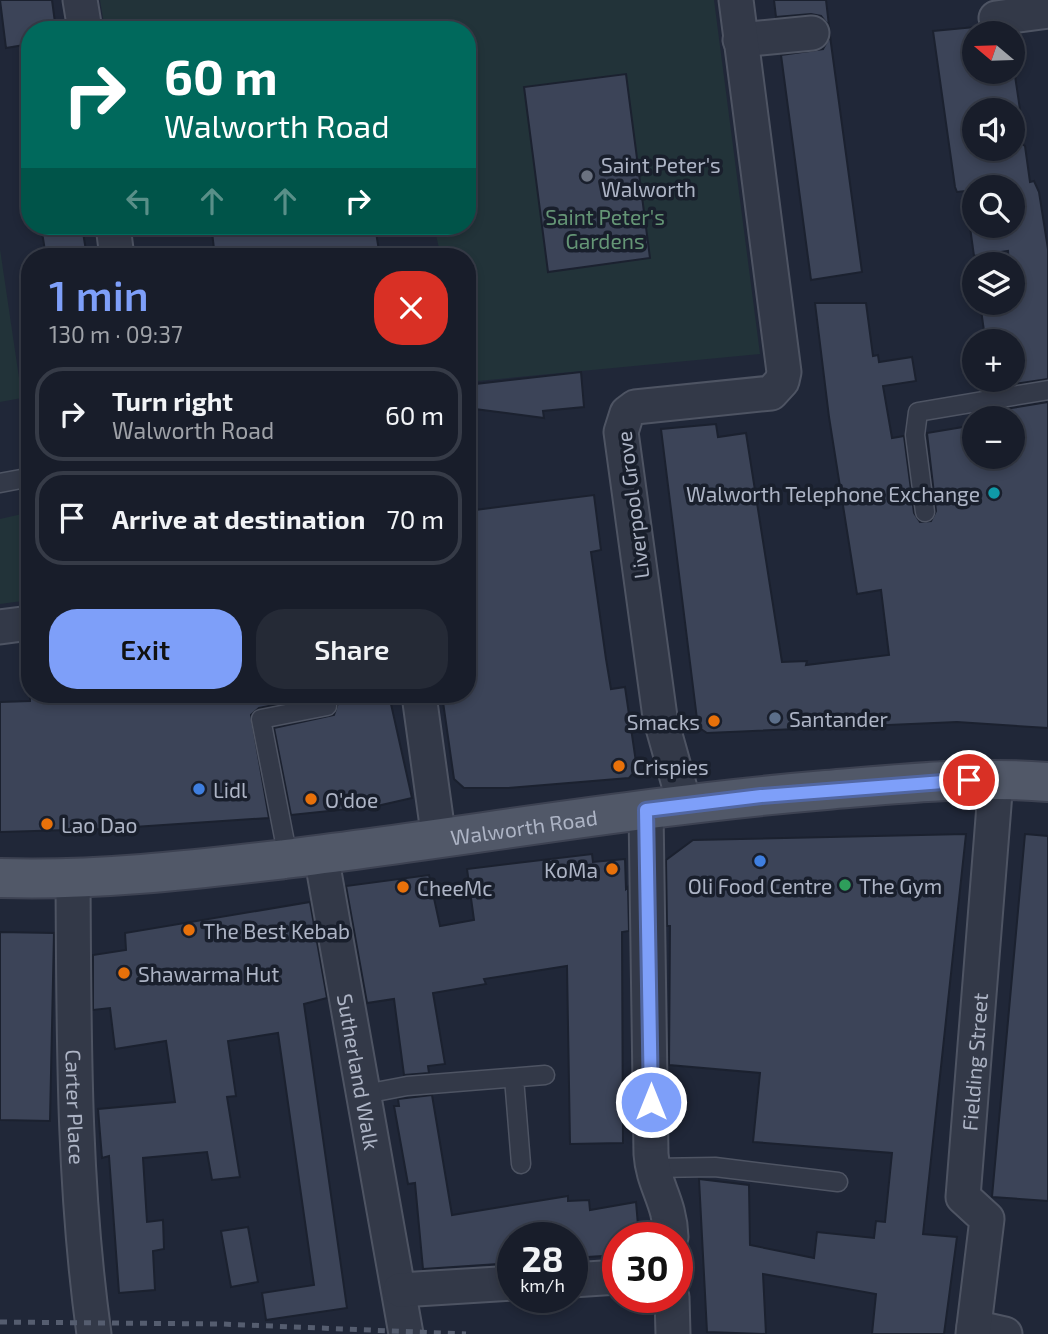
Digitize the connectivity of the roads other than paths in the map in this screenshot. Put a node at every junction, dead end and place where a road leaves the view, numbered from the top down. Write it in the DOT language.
graph roads {
  1 [pos="80,0"];
  2 [pos="736,0"];
  3 [pos="1047,0"];
  4 [pos="1048,9"];
  5 [pos="996,18"];
  6 [pos="84,21"];
  7 [pos="813,33"];
  8 [pos="740,40"];
  9 [pos="1048,390"];
  10 [pos="21,479"];
  11 [pos="0,483"];
  12 [pos="925,513"];
  13 [pos="21,624"];
  14 [pos="0,627"];
  15 [pos="420,703"];
  16 [pos="327,706"];
  17 [pos="996,780"];
  18 [pos="1048,782"];
  19 [pos="685,806"];
  20 [pos="646,810"];
  21 [pos="439,840"];
  22 [pos="305,856"];
  23 [pos="0,878"];
  24 [pos="73,879"];
  25 [pos="545,1075"];
  26 [pos="514,1078"];
  27 [pos="365,1094"];
  28 [pos="521,1164"];
  29 [pos="652,1167"];
  30 [pos="838,1182"];
  31 [pos="670,1222"];
  32 [pos="497,1284"];
  33 [pos="400,1290"];
  34 [pos="672,1313"];
  35 [pos="984,1332"];
  36 [pos="94,1334"];
  37 [pos="406,1334"];
  38 [pos="673,1334"];
  1 -- 6 [label="street"];
  2 -- 8 [label="street, Liverpool Grove"];
  3 -- 4 [label="street"];
  4 -- 5 [label="street"];
  7 -- 8 [label="street"];
  8 -- 19 [label="street, Liverpool Grove"];
  9 -- 12 [label="lane"];
  10 -- 11 [label="lane"];
  13 -- 14 [label="street"];
  15 -- 21 [label="street"];
  16 -- 22 [label="lane"];
  17 -- 18 [label="main road, Walworth Road"];
  17 -- 19 [label="main road, Walworth Road"];
  17 -- 35 [label="street, Fielding Street"];
  19 -- 20 [label="main road, Walworth Road"];
  20 -- 21 [label="main road, Walworth Road"];
  20 -- 29 [label="street"];
  21 -- 22 [label="main road, Walworth Road"];
  22 -- 24 [label="main road, Walworth Road"];
  22 -- 27 [label="street, Sutherland Walk"];
  23 -- 24 [label="main road, Walworth Road"];
  24 -- 36 [label="street, Carter Place"];
  25 -- 26 [label="lane"];
  26 -- 27 [label="lane"];
  26 -- 28 [label="lane"];
  27 -- 33 [label="street, Sutherland Walk"];
  29 -- 30 [label="lane"];
  29 -- 31 [label="street"];
  32 -- 33 [label="street"];
  33 -- 37 [label="street, Sutherland Walk"];
  34 -- 38 [label="street"];
}
